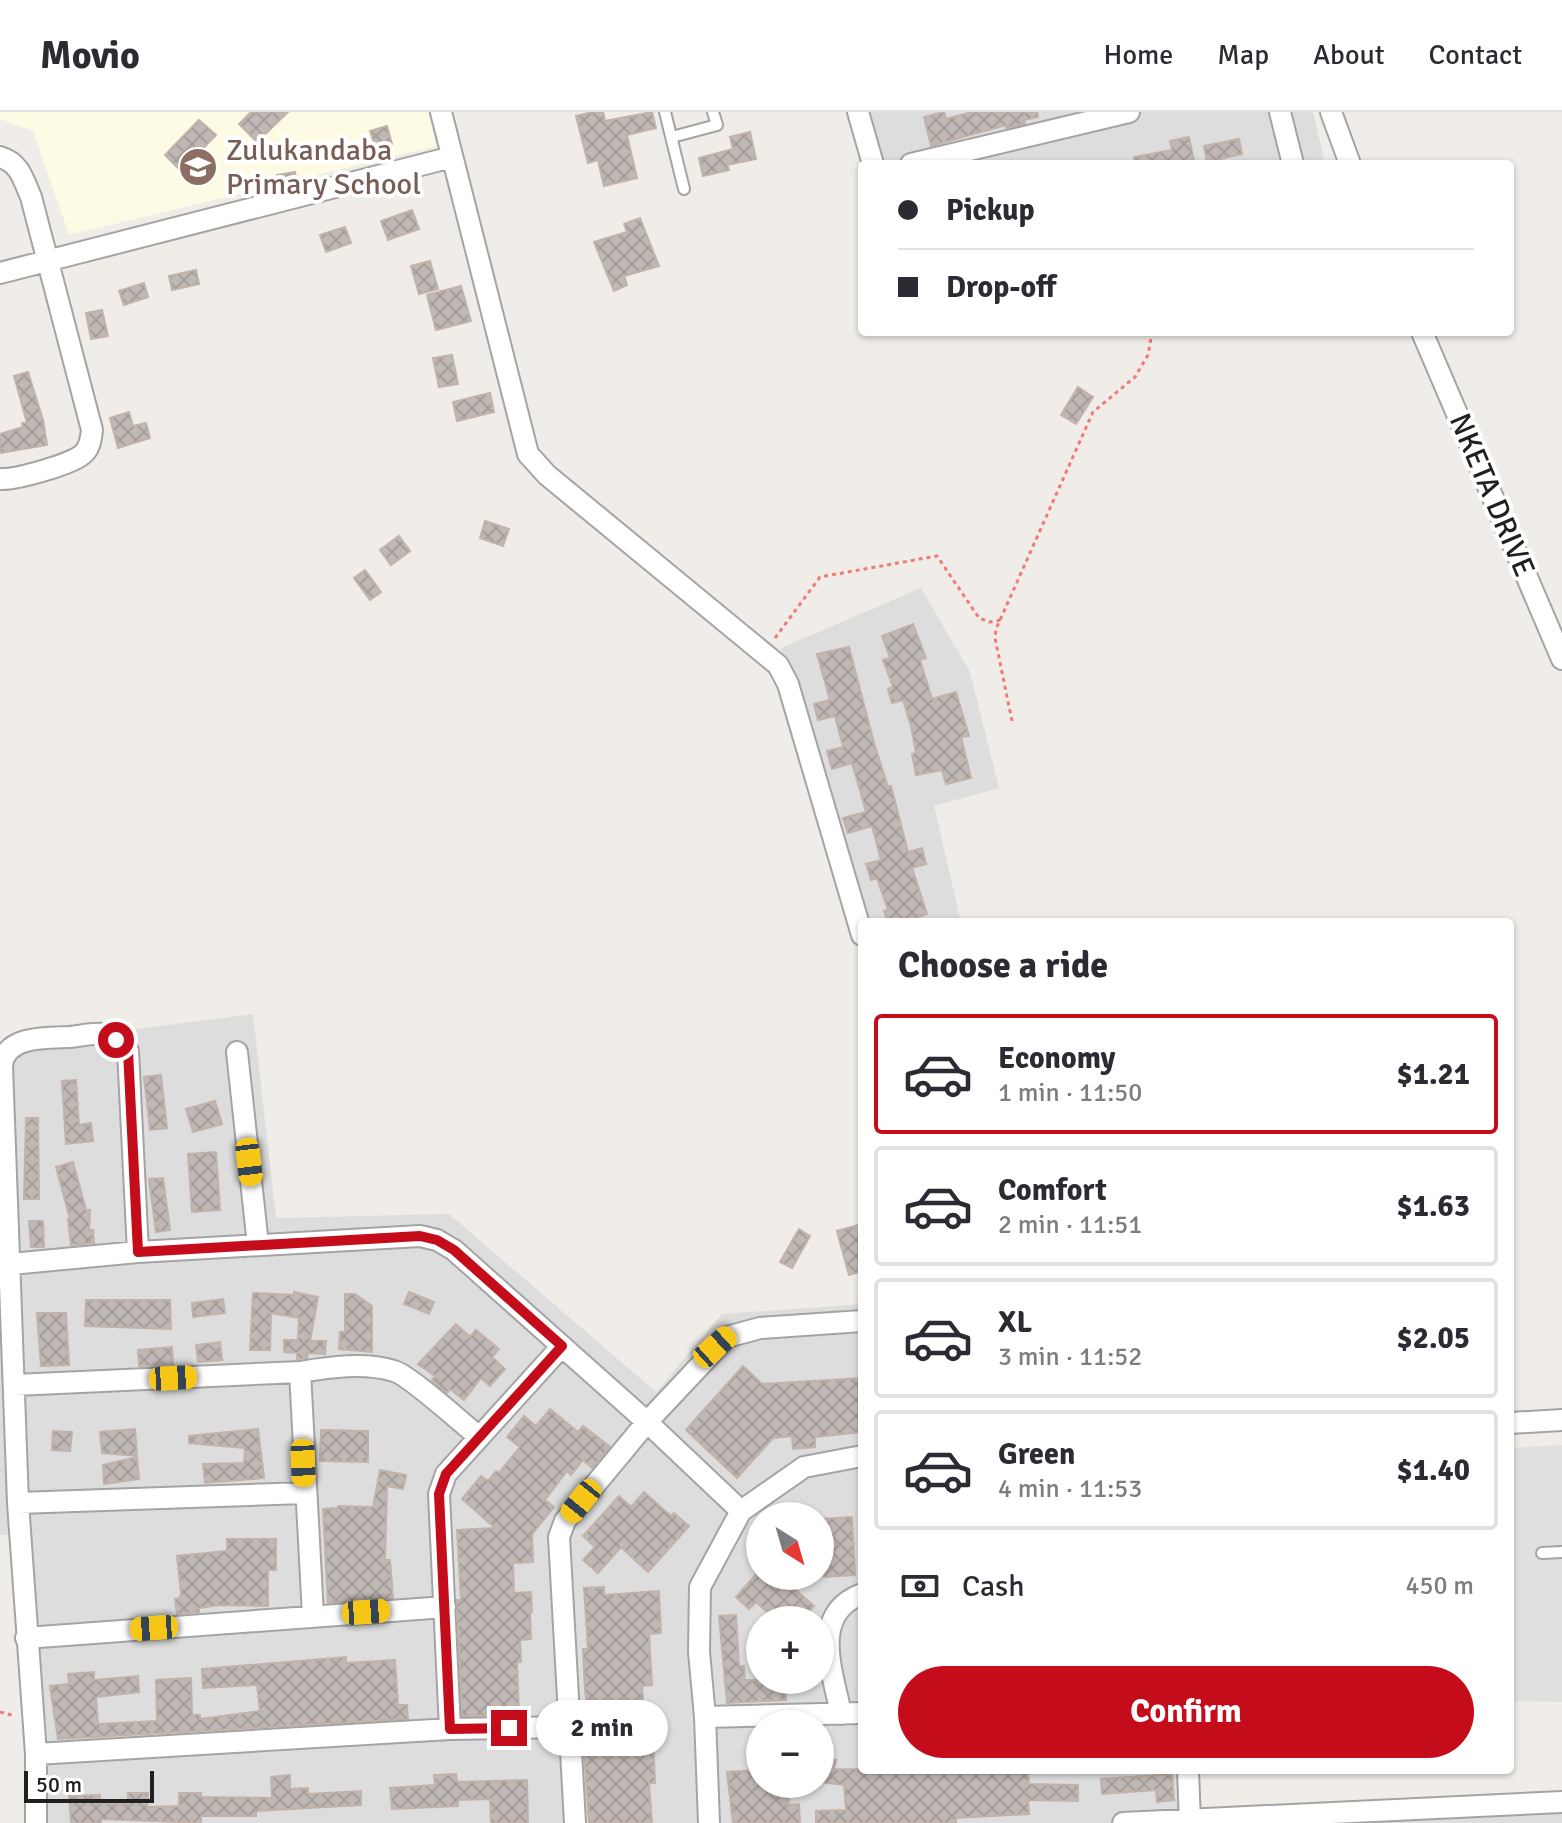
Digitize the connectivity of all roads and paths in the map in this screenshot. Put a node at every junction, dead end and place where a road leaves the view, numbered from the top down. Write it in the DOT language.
graph roads {
  1 [pos="441,112"];
  2 [pos="665,112"];
  3 [pos="713,112"];
  4 [pos="858,112"];
  5 [pos="1129,112"];
  6 [pos="1280,112"];
  7 [pos="1331,112"];
  8 [pos="672,137"];
  9 [pos="0,157"];
  10 [pos="452,157"];
  11 [pos="872,160"];
  12 [pos="928,160"];
  13 [pos="1292,160"];
  14 [pos="1349,160"];
  15 [pos="684,189"];
  16 [pos="48,260"];
  17 [pos="0,273"];
  18 [pos="1151,336"];
  19 [pos="1424,336"];
  20 [pos="0,479"];
  21 [pos="1001,620"];
  22 [pos="765,653"];
  23 [pos="1562,659"];
  24 [pos="1012,721"];
  25 [pos="858,921"];
  26 [pos="237,1052"];
  27 [pos="258,1245"];
  28 [pos="138,1252"];
  29 [pos="11,1264"];
  30 [pos="858,1321"];
  31 [pos="562,1346"];
  32 [pos="300,1372"];
  33 [pos="15,1385"];
  34 [pos="1562,1420"];
  35 [pos="647,1422"];
  36 [pos="1514,1423"];
  37 [pos="479,1437"];
  38 [pos="858,1457"];
  39 [pos="305,1493"];
  40 [pos="18,1503"];
  41 [pos="741,1511"];
  42 [pos="1562,1552"];
  43 [pos="1542,1553"];
  44 [pos="858,1596"];
  45 [pos="445,1607"];
  46 [pos="313,1616"];
  47 [pos="26,1638"];
  48 [pos="858,1713"];
  49 [pos="841,1714"];
  50 [pos="705,1717"];
  51 [pos="569,1727"];
  52 [pos="450,1729"];
  53 [pos="36,1754"];
  54 [pos="1188,1774"];
  55 [pos="1562,1802"];
  56 [pos="1190,1821"];
  57 [pos="36,1823"];
  58 [pos="575,1823"];
  59 [pos="709,1823"];
  60 [pos="1123,1823"];
  1 -- 10 [label="street"];
  2 -- 8 [label="lane"];
  3 -- 8 [label="lane"];
  4 -- 11 [label="street"];
  5 -- 12 [label="street"];
  6 -- 13 [label="street"];
  7 -- 14 [label="street"];
  8 -- 15 [label="lane"];
  9 -- 16 [label="street"];
  10 -- 16 [label="street"];
  10 -- 22 [label="street"];
  16 -- 17 [label="street"];
  16 -- 20 [label="street"];
  18 -- 21 [label="path"];
  19 -- 23 [label="street, NKETA DRIVE"];
  21 -- 22 [label="path"];
  21 -- 24 [label="path"];
  22 -- 25 [label="street"];
  26 -- 27 [label="street"];
  27 -- 28 [label="street"];
  27 -- 31 [label="street"];
  28 -- 29 [label="street"];
  28 -- 29 [label="street"];
  29 -- 33 [label="street"];
  30 -- 35 [label="street"];
  31 -- 35 [label="street"];
  31 -- 37 [label="street"];
  32 -- 33 [label="street"];
  32 -- 37 [label="street"];
  32 -- 39 [label="street"];
  33 -- 40 [label="street"];
  34 -- 36 [label="street"];
  35 -- 41 [label="street"];
  35 -- 51 [label="street"];
  37 -- 45 [label="street"];
  38 -- 41 [label="street"];
  39 -- 40 [label="street"];
  39 -- 46 [label="street"];
  40 -- 47 [label="street"];
  41 -- 50 [label="street"];
  42 -- 43 [label="lane"];
  44 -- 49 [label="street"];
  45 -- 46 [label="street"];
  45 -- 52 [label="street"];
  46 -- 47 [label="street"];
  47 -- 53 [label="street"];
  48 -- 49 [label="street"];
  49 -- 50 [label="street"];
  50 -- 59 [label="street"];
  51 -- 52 [label="street"];
  51 -- 58 [label="street"];
  52 -- 53 [label="street"];
  53 -- 57 [label="street"];
  54 -- 56 [label="street"];
  55 -- 56 [label="street"];
  56 -- 60 [label="street"];
}
